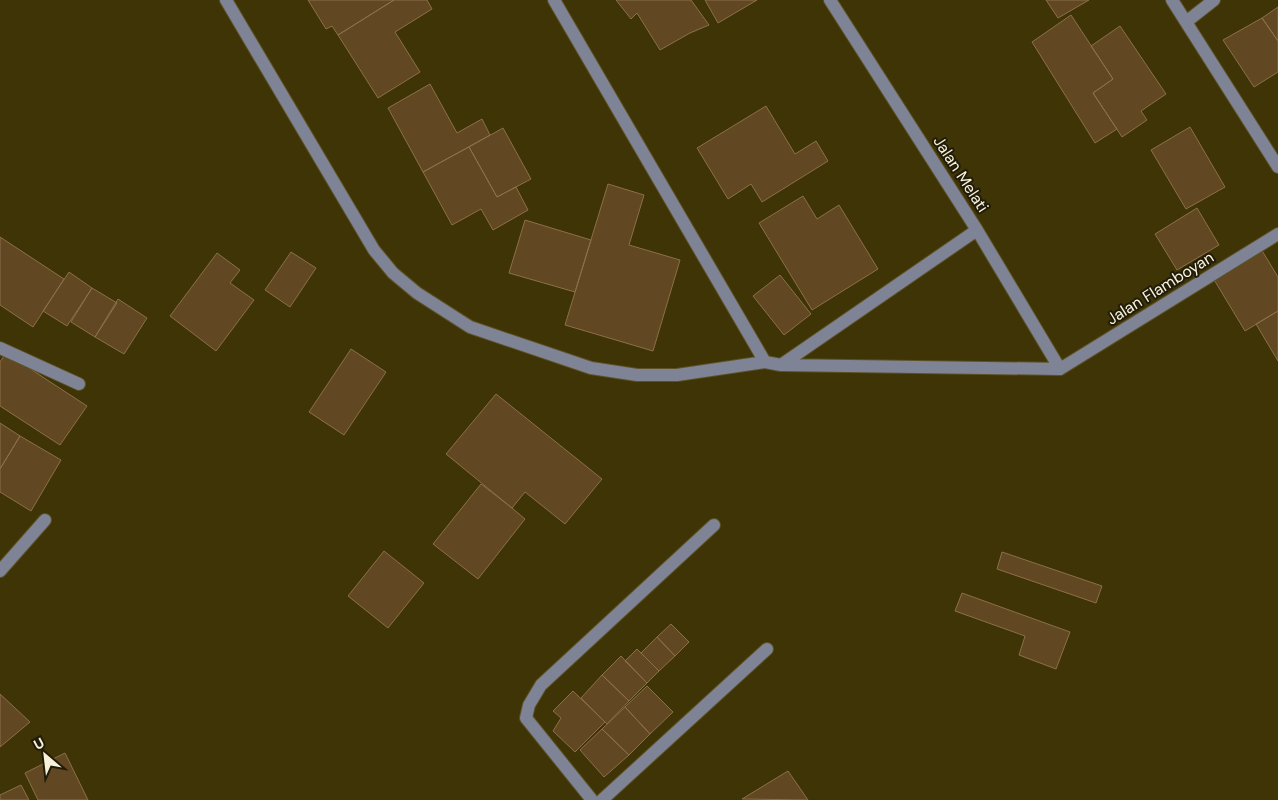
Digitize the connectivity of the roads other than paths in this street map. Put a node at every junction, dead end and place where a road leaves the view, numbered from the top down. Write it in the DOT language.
graph roads {
  1 [pos="226,0"];
  2 [pos="554,0"];
  3 [pos="830,0"];
  4 [pos="1172,0"];
  5 [pos="1214,0"];
  6 [pos="1186,22"];
  7 [pos="1278,166"];
  8 [pos="977,230"];
  9 [pos="1278,234"];
  10 [pos="0,348"];
  11 [pos="764,362"];
  12 [pos="781,365"];
  13 [pos="1060,369"];
  14 [pos="79,384"];
  15 [pos="45,520"];
  16 [pos="714,525"];
  17 [pos="0,571"];
  18 [pos="767,649"];
  19 [pos="592,800"];
  20 [pos="602,800"];
  1 -- 11 [label="street"];
  2 -- 11 [label="street"];
  3 -- 8 [label="street, Jalan Melati"];
  4 -- 6 [label="street"];
  5 -- 6 [label="street"];
  6 -- 7 [label="street"];
  8 -- 12 [label="street"];
  8 -- 13 [label="street, Jalan Melati"];
  9 -- 13 [label="street, Jalan Flamboyan"];
  10 -- 14 [label="street"];
  11 -- 12 [label="street"];
  12 -- 13 [label="street"];
  15 -- 17 [label="street"];
  16 -- 19 [label="street"];
  18 -- 20 [label="street"];
}
